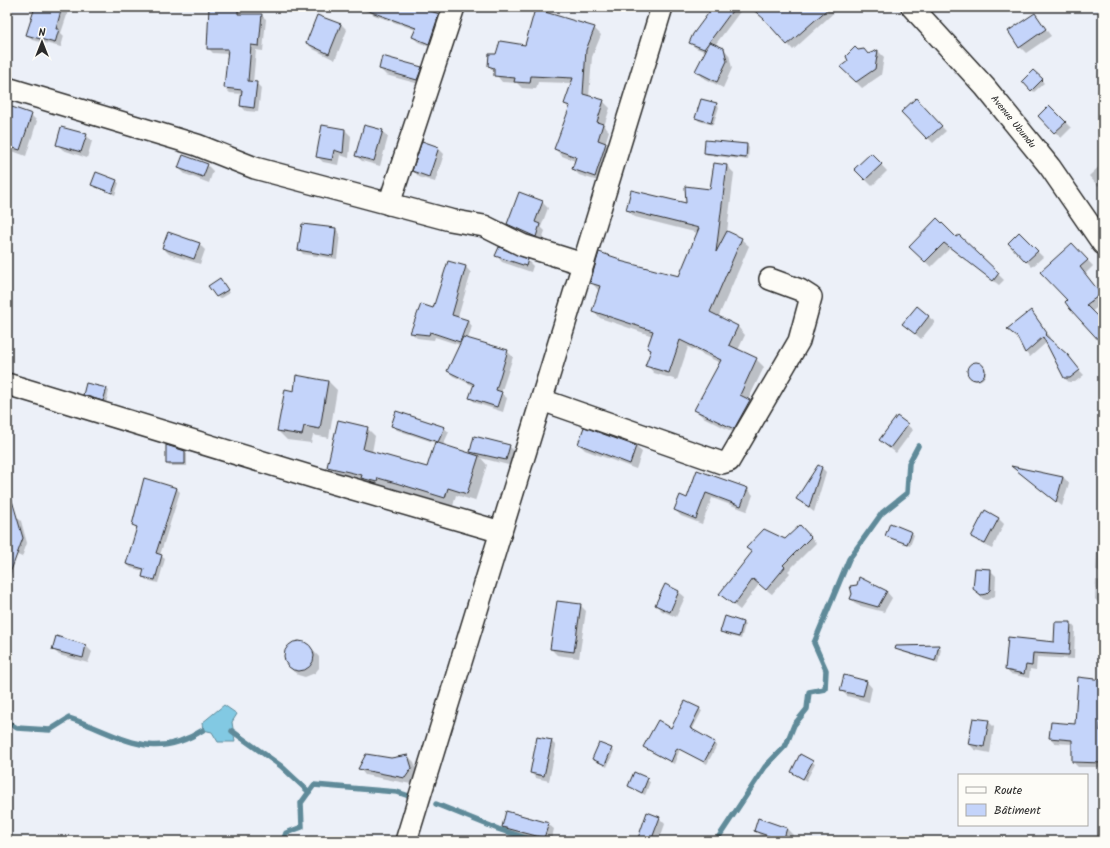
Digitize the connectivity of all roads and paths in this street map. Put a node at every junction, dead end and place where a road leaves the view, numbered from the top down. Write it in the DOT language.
graph roads {
  1 [pos="454,7"];
  2 [pos="662,7"];
  3 [pos="912,7"];
  4 [pos="7,88"];
  5 [pos="389,204"];
  6 [pos="1103,244"];
  7 [pos="583,264"];
  8 [pos="770,279"];
  9 [pos="7,384"];
  10 [pos="542,400"];
  11 [pos="501,532"];
  12 [pos="406,841"];
  1 -- 5 [label="street"];
  2 -- 7 [label="street"];
  3 -- 6 [label="street, Avenue Ubundu"];
  4 -- 5 [label="street"];
  5 -- 7 [label="street"];
  7 -- 10 [label="street"];
  8 -- 10 [label="street"];
  9 -- 11 [label="street"];
  10 -- 11 [label="street"];
  11 -- 12 [label="street"];
}
